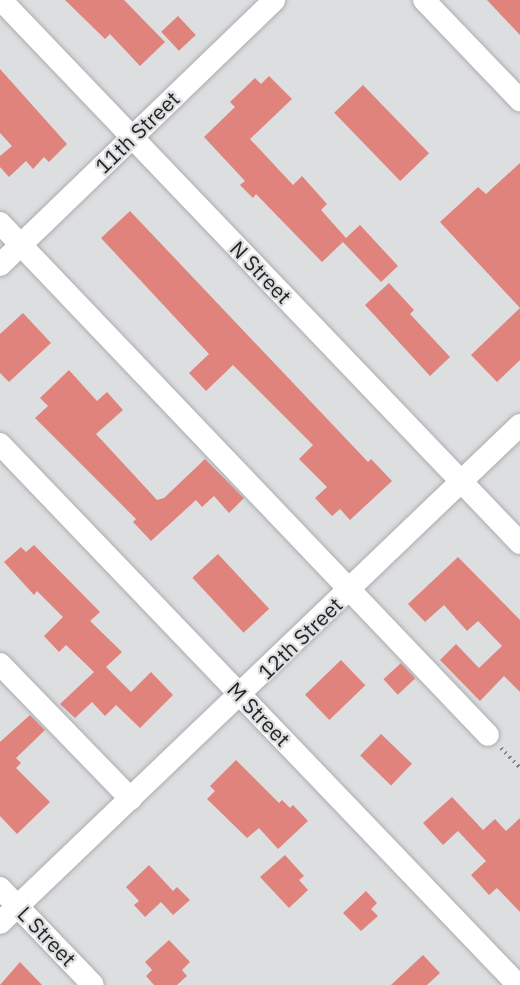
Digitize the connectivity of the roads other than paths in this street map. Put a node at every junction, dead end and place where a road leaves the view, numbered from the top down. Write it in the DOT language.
graph roads {
  1 [pos="1,0"];
  2 [pos="274,0"];
  3 [pos="424,0"];
  4 [pos="520,100"];
  5 [pos="132,137"];
  6 [pos="0,223"];
  7 [pos="21,245"];
  8 [pos="0,265"];
  9 [pos="520,425"];
  10 [pos="0,444"];
  11 [pos="462,482"];
  12 [pos="520,543"];
  13 [pos="350,590"];
  14 [pos="0,664"];
  15 [pos="240,695"];
  16 [pos="488,735"];
  17 [pos="130,799"];
  18 [pos="0,888"];
  19 [pos="18,906"];
  20 [pos="0,923"];
  21 [pos="93,985"];
  22 [pos="518,985"];
  1 -- 5 [label="street, N Street"];
  2 -- 5 [label="street, 11th Street"];
  3 -- 4 [label="street"];
  5 -- 7 [label="street, 11th Street"];
  5 -- 11 [label="street, N Street"];
  6 -- 7 [label="street"];
  7 -- 8 [label="street, 11th Street"];
  7 -- 13 [label="street"];
  9 -- 11 [label="street, 12th Street"];
  10 -- 15 [label="street, M Street"];
  11 -- 12 [label="street, N Street"];
  11 -- 13 [label="street, 12th Street"];
  13 -- 15 [label="street, 12th Street"];
  13 -- 16 [label="street"];
  14 -- 17 [label="street"];
  15 -- 17 [label="street, 12th Street"];
  15 -- 22 [label="street, M Street"];
  17 -- 19 [label="street, 12th Street"];
  18 -- 19 [label="street, L Street"];
  19 -- 20 [label="street, 12th Street"];
  19 -- 21 [label="street, L Street"];
}
